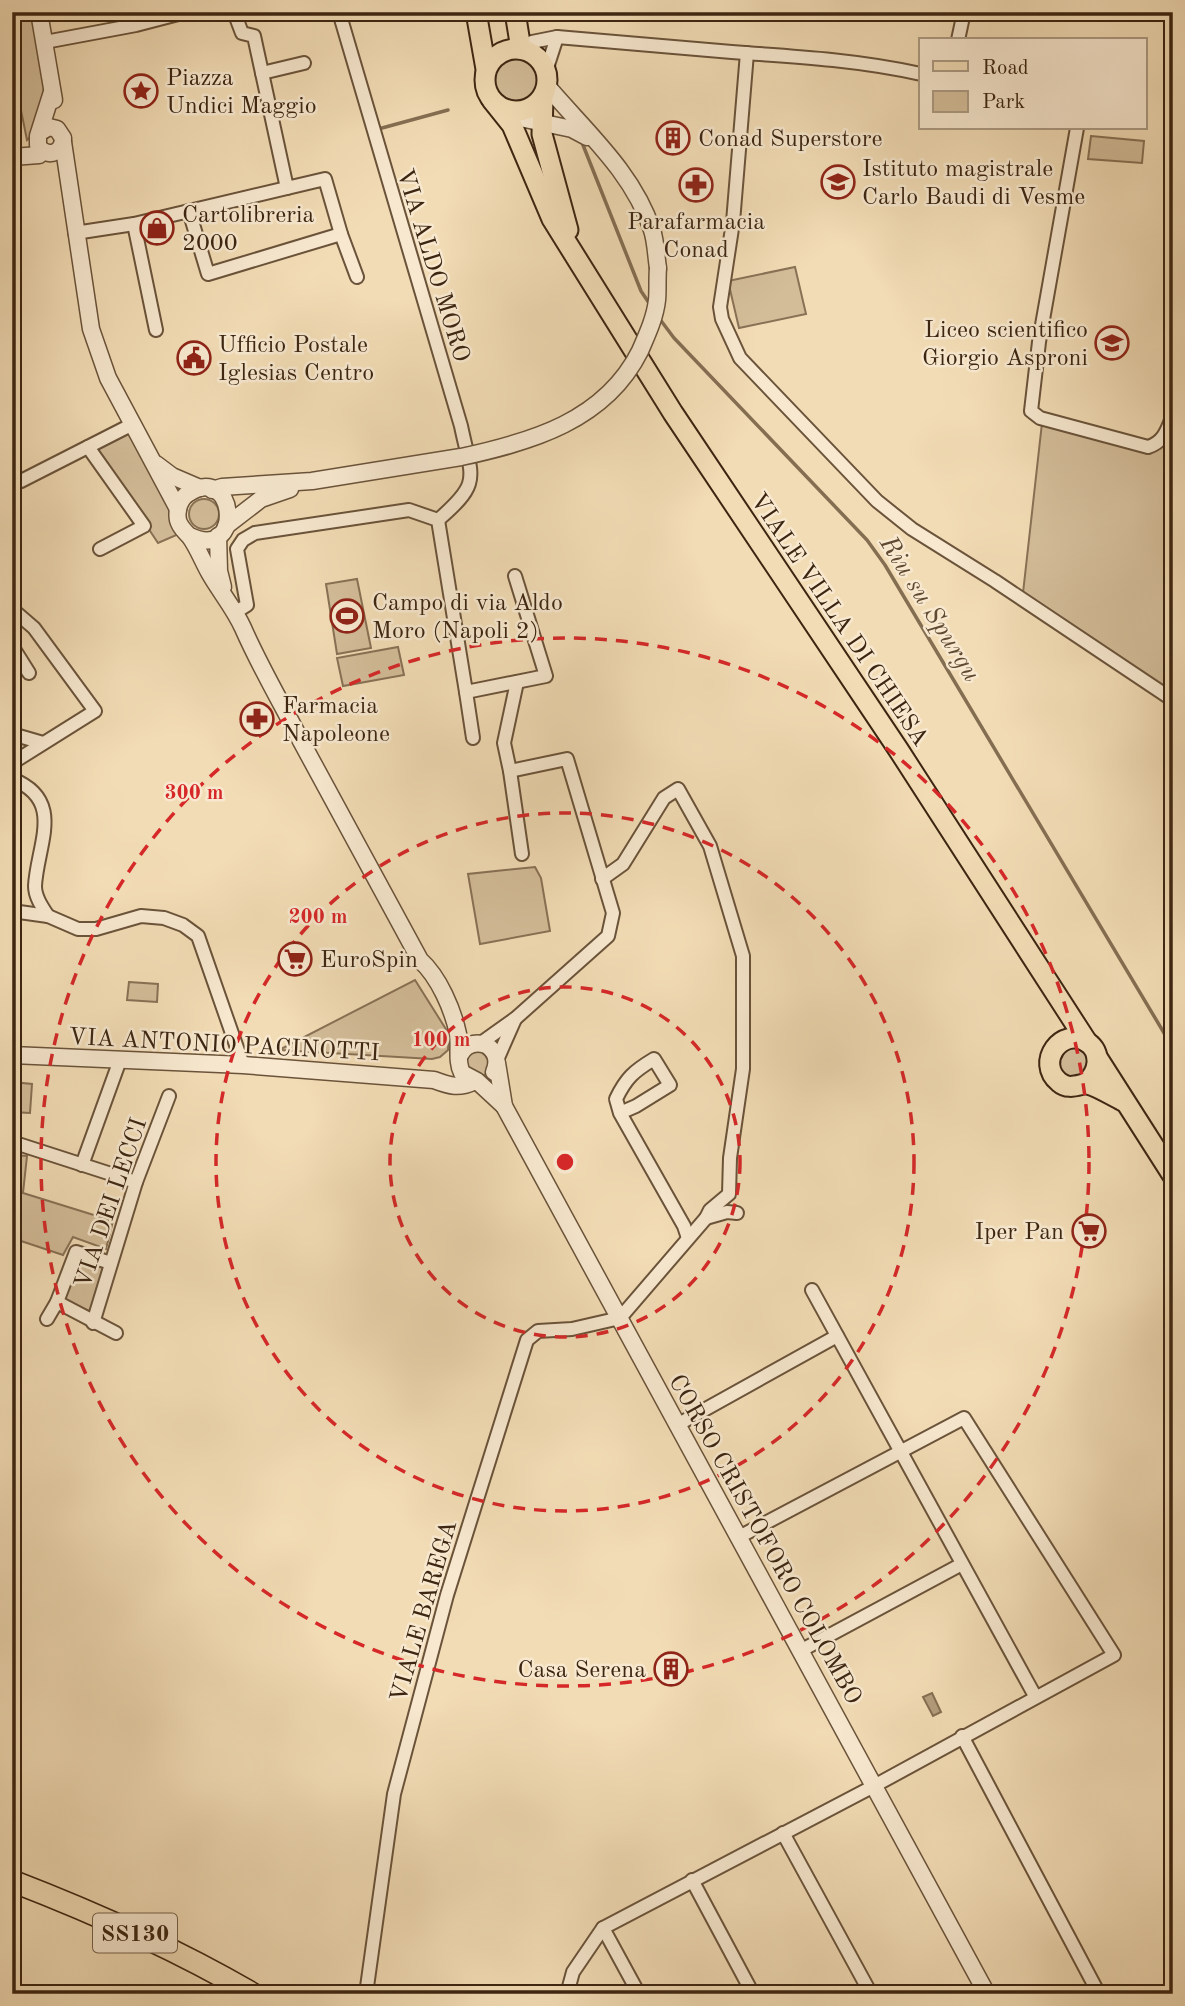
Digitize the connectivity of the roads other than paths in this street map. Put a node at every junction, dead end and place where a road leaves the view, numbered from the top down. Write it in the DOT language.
graph roads {
  1 [pos="40,12"];
  2 [pos="186,12"];
  3 [pos="234,12"];
  4 [pos="339,12"];
  5 [pos="476,12"];
  6 [pos="515,12"];
  7 [pos="964,12"];
  8 [pos="557,37"];
  9 [pos="958,38"];
  10 [pos="45,42"];
  11 [pos="524,50"];
  12 [pos="747,53"];
  13 [pos="304,63"];
  14 [pos="486,69"];
  15 [pos="262,73"];
  16 [pos="919,74"];
  17 [pos="545,85"];
  18 [pos="52,92"];
  19 [pos="492,100"];
  20 [pos="515,111"];
  21 [pos="542,123"];
  22 [pos="1077,130"];
  23 [pos="61,137"];
  24 [pos="594,141"];
  25 [pos="42,144"];
  26 [pos="17,156"];
  27 [pos="70,186"];
  28 [pos="288,188"];
  29 [pos="189,211"];
  30 [pos="134,224"];
  31 [pos="75,233"];
  32 [pos="341,234"];
  33 [pos="575,255"];
  34 [pos="357,277"];
  35 [pos="156,330"];
  36 [pos="1173,415"];
  37 [pos="131,425"];
  38 [pos="88,447"];
  39 [pos="151,460"];
  40 [pos="12,481"];
  41 [pos="313,481"];
  42 [pos="206,489"];
  43 [pos="178,509"];
  44 [pos="438,520"];
  45 [pos="222,531"];
  46 [pos="190,536"];
  47 [pos="100,549"];
  48 [pos="515,576"];
  49 [pos="225,593"];
  50 [pos="12,609"];
  51 [pos="239,618"];
  52 [pos="12,646"];
  53 [pos="29,673"];
  54 [pos="517,682"];
  55 [pos="466,692"];
  56 [pos="1173,700"];
  57 [pos="12,734"];
  58 [pos="473,738"];
  59 [pos="43,743"];
  60 [pos="13,763"];
  61 [pos="510,771"];
  62 [pos="12,779"];
  63 [pos="522,854"];
  64 [pos="602,879"];
  65 [pos="12,911"];
  66 [pos="48,916"];
  67 [pos="444,997"];
  68 [pos="1065,1011"];
  69 [pos="516,1018"];
  70 [pos="1063,1040"];
  71 [pos="481,1043"];
  72 [pos="1092,1049"];
  73 [pos="12,1055"];
  74 [pos="459,1058"];
  75 [pos="120,1060"];
  76 [pos="497,1062"];
  77 [pos="243,1065"];
  78 [pos="434,1080"];
  79 [pos="476,1081"];
  80 [pos="1086,1083"];
  81 [pos="169,1096"];
  82 [pos="1123,1101"];
  83 [pos="504,1107"];
  84 [pos="620,1113"];
  85 [pos="12,1142"];
  86 [pos="82,1165"];
  87 [pos="1173,1176"];
  88 [pos="136,1182"];
  89 [pos="737,1213"];
  90 [pos="706,1218"];
  91 [pos="688,1238"];
  92 [pos="111,1263"];
  93 [pos="812,1290"];
  94 [pos="57,1302"];
  95 [pos="620,1318"];
  96 [pos="47,1319"];
  97 [pos="93,1323"];
  98 [pos="116,1333"];
  99 [pos="837,1336"];
  100 [pos="677,1425"];
  101 [pos="902,1453"];
  102 [pos="738,1537"];
  103 [pos="962,1564"];
  104 [pos="800,1651"];
  105 [pos="1035,1696"];
  106 [pos="962,1736"];
  107 [pos="874,1786"];
  108 [pos="783,1833"];
  109 [pos="692,1880"];
  110 [pos="12,1881"];
  111 [pos="603,1928"];
  112 [pos="253,1994"];
  113 [pos="366,1994"];
  114 [pos="567,1994"];
  115 [pos="639,1994"];
  116 [pos="753,1994"];
  117 [pos="871,1994"];
  118 [pos="987,1994"];
  119 [pos="1099,1994"];
  1 -- 10 [label="street"];
  2 -- 10 [label="street"];
  3 -- 15 [label="street"];
  4 -- 44 [label="street, VIA ALDO MORO"];
  5 -- 14 [label="main road"];
  6 -- 11 [label="main road"];
  7 -- 9 [label="street"];
  8 -- 11 [label="street"];
  8 -- 12 [label="street"];
  8 -- 17 [label="street"];
  10 -- 18 [label="street"];
  11 -- 14 [label="main road"];
  11 -- 17 [label="main road"];
  12 -- 16 [label="street"];
  12 -- 56 [label="street"];
  13 -- 15 [label="street"];
  14 -- 19 [label="main road"];
  15 -- 28 [label="street"];
  17 -- 20 [label="main road"];
  17 -- 21 [label="main road, VIALE VILLA DI CHIESA"];
  17 -- 24 [label="street"];
  18 -- 23 [label="street"];
  18 -- 25 [label="street"];
  19 -- 20 [label="main road"];
  19 -- 33 [label="main road, VIALE VILLA DI CHIESA"];
  20 -- 21 [label="street"];
  21 -- 24 [label="street"];
  21 -- 33 [label="main road, VIALE VILLA DI CHIESA"];
  22 -- 36 [label="street"];
  23 -- 25 [label="street"];
  23 -- 25 [label="street"];
  23 -- 27 [label="street"];
  24 -- 41 [label="street, bridge"];
  25 -- 26 [label="street"];
  25 -- 27 [label="street"];
  27 -- 31 [label="street"];
  28 -- 29 [label="street"];
  28 -- 32 [label="street"];
  29 -- 30 [label="street"];
  29 -- 32 [label="street"];
  30 -- 31 [label="street"];
  30 -- 35 [label="street"];
  31 -- 37 [label="street"];
  32 -- 34 [label="street"];
  33 -- 68 [label="main road, VIALE VILLA DI CHIESA"];
  37 -- 38 [label="street"];
  37 -- 39 [label="street"];
  38 -- 40 [label="street"];
  38 -- 47 [label="street"];
  39 -- 42 [label="street"];
  39 -- 43 [label="street"];
  41 -- 42 [label="street"];
  41 -- 45 [label="street"];
  42 -- 43 [label="street"];
  42 -- 45 [label="street"];
  43 -- 46 [label="street"];
  44 -- 51 [label="street"];
  44 -- 55 [label="street"];
  45 -- 46 [label="street"];
  45 -- 49 [label="street"];
  46 -- 49 [label="street"];
  48 -- 54 [label="street"];
  49 -- 51 [label="street"];
  50 -- 59 [label="street"];
  51 -- 67 [label="street"];
  52 -- 53 [label="street"];
  54 -- 55 [label="street"];
  54 -- 61 [label="street"];
  55 -- 58 [label="street"];
  57 -- 59 [label="street"];
  59 -- 60 [label="street"];
  61 -- 63 [label="street"];
  61 -- 64 [label="street"];
  62 -- 66 [label="street"];
  64 -- 69 [label="street"];
  64 -- 90 [label="street"];
  65 -- 66 [label="street"];
  66 -- 77 [label="street"];
  67 -- 71 [label="street"];
  67 -- 74 [label="street"];
  68 -- 70 [label="main road"];
  68 -- 72 [label="main road, VIALE VILLA DI CHIESA"];
  69 -- 71 [label="street"];
  69 -- 76 [label="street"];
  70 -- 72 [label="main road"];
  70 -- 80 [label="main road"];
  71 -- 74 [label="street"];
  71 -- 76 [label="street"];
  72 -- 80 [label="main road"];
  72 -- 82 [label="main road, VIALE VILLA DI CHIESA"];
  73 -- 75 [label="street, VIA ANTONIO PACINOTTI"];
  74 -- 78 [label="street"];
  74 -- 79 [label="street, CORSO CRISTOFORO COLOMBO"];
  75 -- 77 [label="street, VIA ANTONIO PACINOTTI"];
  75 -- 86 [label="street"];
  76 -- 79 [label="street"];
  76 -- 83 [label="street, CORSO CRISTOFORO COLOMBO"];
  77 -- 78 [label="street, VIA ANTONIO PACINOTTI"];
  78 -- 79 [label="street, VIA ANTONIO PACINOTTI"];
  79 -- 83 [label="street, CORSO CRISTOFORO COLOMBO"];
  80 -- 82 [label="main road"];
  81 -- 88 [label="street, VIA DEI LECCI"];
  82 -- 87 [label="main road, VIALE VILLA DI CHIESA"];
  83 -- 95 [label="street, CORSO CRISTOFORO COLOMBO"];
  84 -- 84 [label="street"];
  84 -- 91 [label="street"];
  85 -- 86 [label="street"];
  86 -- 88 [label="street"];
  88 -- 92 [label="street, VIA DEI LECCI"];
  89 -- 90 [label="street"];
  90 -- 91 [label="street"];
  91 -- 95 [label="street"];
  92 -- 94 [label="street"];
  92 -- 97 [label="street, VIA DEI LECCI"];
  93 -- 99 [label="street"];
  94 -- 96 [label="street"];
  94 -- 97 [label="street"];
  95 -- 100 [label="street, CORSO CRISTOFORO COLOMBO"];
  95 -- 113 [label="street, VIALE BAREGA"];
  97 -- 98 [label="street"];
  99 -- 100 [label="street"];
  99 -- 101 [label="street"];
  100 -- 102 [label="street, CORSO CRISTOFORO COLOMBO"];
  101 -- 102 [label="street"];
  101 -- 103 [label="street"];
  101 -- 105 [label="street"];
  102 -- 104 [label="street, CORSO CRISTOFORO COLOMBO"];
  103 -- 104 [label="street"];
  103 -- 105 [label="street"];
  104 -- 107 [label="street, CORSO CRISTOFORO COLOMBO"];
  105 -- 106 [label="street"];
  106 -- 107 [label="street"];
  106 -- 119 [label="street"];
  107 -- 108 [label="street"];
  107 -- 118 [label="street, CORSO CRISTOFORO COLOMBO"];
  108 -- 109 [label="street"];
  108 -- 117 [label="street"];
  109 -- 111 [label="street"];
  109 -- 116 [label="street"];
  110 -- 112 [label="highway, SS130"];
  111 -- 114 [label="street"];
  111 -- 115 [label="street"];
}
